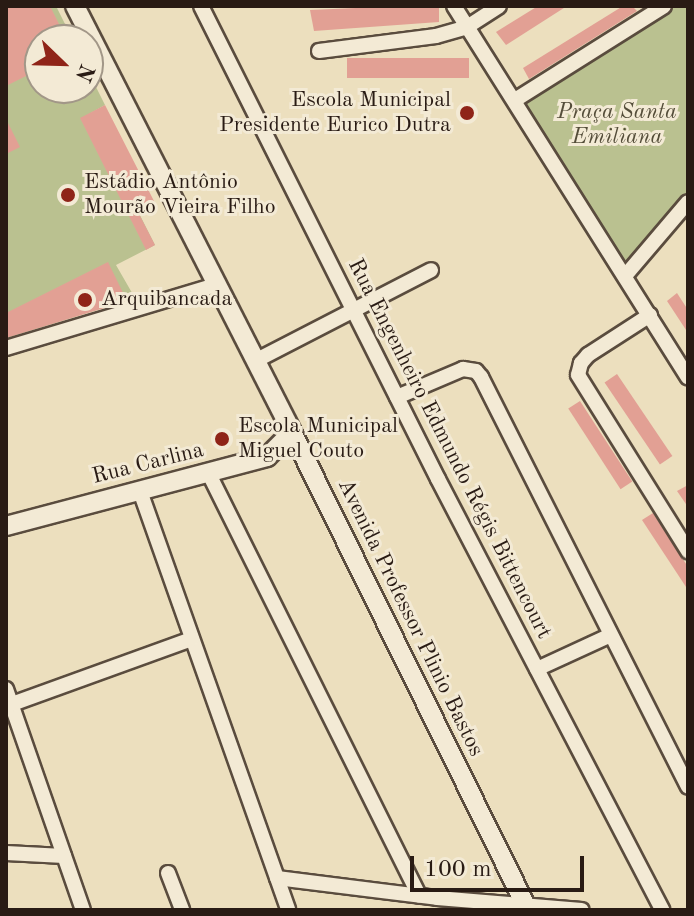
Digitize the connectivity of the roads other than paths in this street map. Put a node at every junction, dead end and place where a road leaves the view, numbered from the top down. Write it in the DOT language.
graph roads {
  1 [pos="75,6"];
  2 [pos="201,6"];
  3 [pos="454,6"];
  4 [pos="499,6"];
  5 [pos="664,6"];
  6 [pos="467,27"];
  7 [pos="319,51"];
  8 [pos="515,100"];
  9 [pos="688,203"];
  10 [pos="431,270"];
  11 [pos="625,276"];
  12 [pos="216,285"];
  13 [pos="353,310"];
  14 [pos="650,315"];
  15 [pos="6,348"];
  16 [pos="255,361"];
  17 [pos="688,377"];
  18 [pos="397,397"];
  19 [pos="292,432"];
  20 [pos="209,474"];
  21 [pos="140,491"];
  22 [pos="6,526"];
  23 [pos="688,551"];
  24 [pos="611,635"];
  25 [pos="192,639"];
  26 [pos="537,669"];
  27 [pos="6,689"];
  28 [pos="12,704"];
  29 [pos="12,722"];
  30 [pos="688,787"];
  31 [pos="6,853"];
  32 [pos="64,856"];
  33 [pos="168,873"];
  34 [pos="277,878"];
  35 [pos="419,896"];
  36 [pos="440,904"];
  37 [pos="527,908"];
  38 [pos="83,910"];
  39 [pos="182,910"];
  40 [pos="288,910"];
  41 [pos="582,910"];
  42 [pos="662,910"];
  1 -- 12 [label="street, Avenida Professor Plinio Bastos"];
  2 -- 13 [label="street, Rua Engenheiro Edmundo Régis Bittencourt"];
  3 -- 6 [label="street"];
  4 -- 6 [label="street"];
  5 -- 8 [label="street"];
  6 -- 7 [label="street"];
  6 -- 8 [label="street"];
  8 -- 11 [label="street"];
  9 -- 11 [label="street"];
  10 -- 13 [label="street"];
  11 -- 14 [label="street"];
  12 -- 15 [label="street"];
  12 -- 16 [label="street, Avenida Professor Plinio Bastos"];
  13 -- 16 [label="street"];
  13 -- 18 [label="street, Rua Engenheiro Edmundo Régis Bittencourt"];
  14 -- 17 [label="street"];
  14 -- 23 [label="street"];
  16 -- 19 [label="street, Avenida Professor Plinio Bastos"];
  18 -- 24 [label="street"];
  18 -- 26 [label="street, Rua Engenheiro Edmundo Régis Bittencourt"];
  19 -- 20 [label="street, Rua Carlina"];
  19 -- 37 [label="street, Avenida Professor Plinio Bastos"];
  20 -- 21 [label="street, Rua Carlina"];
  20 -- 35 [label="street"];
  21 -- 22 [label="street, Rua Carlina"];
  21 -- 25 [label="street"];
  24 -- 26 [label="street"];
  24 -- 30 [label="street"];
  25 -- 28 [label="street"];
  25 -- 34 [label="street"];
  26 -- 42 [label="street, Rua Engenheiro Edmundo Régis Bittencourt"];
  27 -- 28 [label="street"];
  28 -- 29 [label="street"];
  29 -- 32 [label="street"];
  31 -- 32 [label="street"];
  32 -- 38 [label="street"];
  33 -- 39 [label="street"];
  34 -- 35 [label="street"];
  34 -- 40 [label="street"];
  35 -- 36 [label="street"];
  36 -- 37 [label="street"];
  37 -- 41 [label="street"];
}
